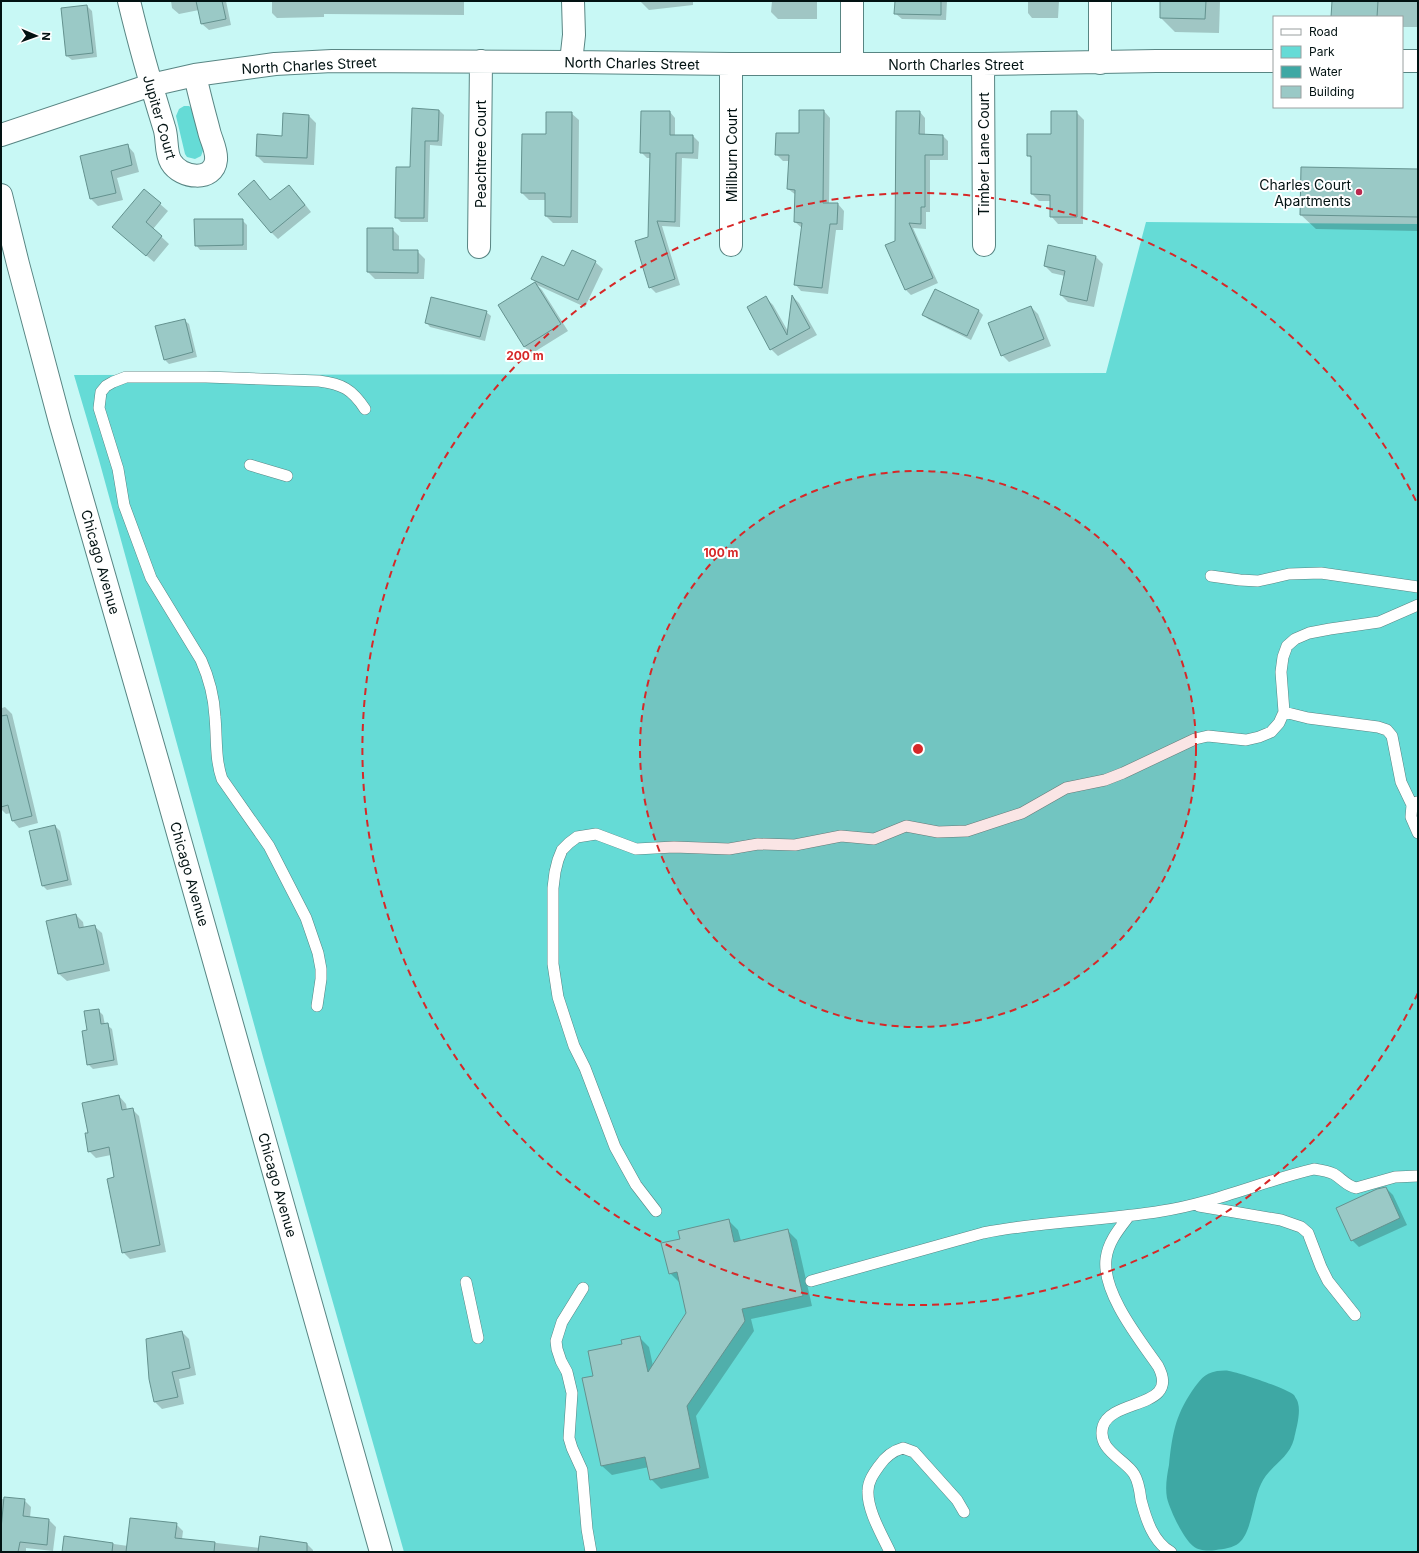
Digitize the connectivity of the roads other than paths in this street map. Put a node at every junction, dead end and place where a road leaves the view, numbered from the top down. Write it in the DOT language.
graph roads {
  1 [pos="129,1"];
  2 [pos="573,1"];
  3 [pos="852,1"];
  4 [pos="1100,1"];
  5 [pos="481,61"];
  6 [pos="1273,61"];
  7 [pos="1403,61"];
  8 [pos="1418,61"];
  9 [pos="571,62"];
  10 [pos="1100,63"];
  11 [pos="731,64"];
  12 [pos="852,64"];
  13 [pos="983,64"];
  14 [pos="195,75"];
  15 [pos="151,85"];
  16 [pos="1,135"];
  17 [pos="1,195"];
  18 [pos="731,245"];
  19 [pos="984,245"];
  20 [pos="480,247"];
  21 [pos="365,409"];
  22 [pos="250,465"];
  23 [pos="287,476"];
  24 [pos="1211,576"];
  25 [pos="1418,587"];
  26 [pos="1418,605"];
  27 [pos="1284,712"];
  28 [pos="1415,803"];
  29 [pos="1418,833"];
  30 [pos="317,1006"];
  31 [pos="1418,1176"];
  32 [pos="1192,1205"];
  33 [pos="656,1211"];
  34 [pos="1129,1216"];
  35 [pos="812,1281"];
  36 [pos="466,1282"];
  37 [pos="583,1288"];
  38 [pos="1355,1315"];
  39 [pos="478,1338"];
  40 [pos="964,1512"];
  41 [pos="381,1552"];
  42 [pos="591,1552"];
  43 [pos="890,1552"];
  44 [pos="1171,1552"];
  1 -- 15 [label="street, Jupiter Court"];
  2 -- 9 [label="street"];
  3 -- 12 [label="street"];
  4 -- 10 [label="street"];
  5 -- 9 [label="street, North Charles Street"];
  5 -- 14 [label="street, North Charles Street"];
  5 -- 20 [label="street, Peachtree Court"];
  6 -- 10 [label="street, North Charles Street"];
  7 -- 8 [label="street"];
  9 -- 11 [label="street, North Charles Street"];
  10 -- 13 [label="street, North Charles Street"];
  11 -- 12 [label="street, North Charles Street"];
  11 -- 18 [label="street, Millburn Court"];
  12 -- 13 [label="street, North Charles Street"];
  13 -- 19 [label="street, Timber Lane Court"];
  14 -- 15 [label="street, North Charles Street"];
  14 -- 15 [label="street, Jupiter Court"];
  15 -- 16 [label="street, North Charles Street"];
  17 -- 41 [label="street, Chicago Avenue"];
  21 -- 30 [label="lane"];
  22 -- 23 [label="lane"];
  24 -- 25 [label="lane"];
  26 -- 27 [label="lane"];
  27 -- 28 [label="lane"];
  27 -- 33 [label="lane"];
  28 -- 29 [label="lane"];
  31 -- 32 [label="lane"];
  32 -- 34 [label="lane"];
  32 -- 38 [label="lane"];
  34 -- 35 [label="lane"];
  34 -- 44 [label="lane"];
  36 -- 39 [label="lane"];
  37 -- 42 [label="lane"];
  40 -- 43 [label="lane"];
}
